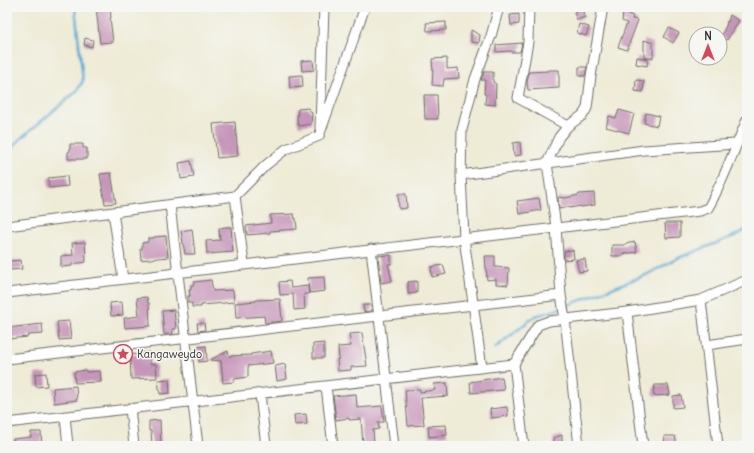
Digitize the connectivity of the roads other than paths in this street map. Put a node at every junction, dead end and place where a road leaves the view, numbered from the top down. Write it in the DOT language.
graph roads {
  1 [pos="324,7"];
  2 [pos="365,7"];
  3 [pos="500,7"];
  4 [pos="529,7"];
  5 [pos="603,7"];
  6 [pos="747,120"];
  7 [pos="568,126"];
  8 [pos="319,136"];
  9 [pos="736,144"];
  10 [pos="547,163"];
  11 [pos="461,174"];
  12 [pos="234,196"];
  13 [pos="170,205"];
  14 [pos="114,212"];
  15 [pos="7,226"];
  16 [pos="556,227"];
  17 [pos="464,238"];
  18 [pos="371,249"];
  19 [pos="244,264"];
  20 [pos="178,272"];
  21 [pos="122,279"];
  22 [pos="747,280"];
  23 [pos="7,293"];
  24 [pos="561,295"];
  25 [pos="701,300"];
  26 [pos="473,305"];
  27 [pos="627,312"];
  28 [pos="378,316"];
  29 [pos="565,319"];
  30 [pos="186,338"];
  31 [pos="747,339"];
  32 [pos="706,345"];
  33 [pos="7,359"];
  34 [pos="514,364"];
  35 [pos="482,368"];
  36 [pos="386,379"];
  37 [pos="326,386"];
  38 [pos="260,394"];
  39 [pos="193,401"];
  40 [pos="130,408"];
  41 [pos="65,416"];
  42 [pos="7,423"];
  43 [pos="68,446"];
  44 [pos="134,446"];
  45 [pos="198,446"];
  46 [pos="266,446"];
  47 [pos="334,446"];
  48 [pos="394,446"];
  49 [pos="524,446"];
  50 [pos="579,446"];
  51 [pos="643,446"];
  52 [pos="718,446"];
  1 -- 8 [label="street"];
  2 -- 8 [label="street"];
  3 -- 11 [label="street"];
  4 -- 7 [label="street"];
  5 -- 7 [label="street"];
  6 -- 9 [label="street"];
  7 -- 10 [label="street"];
  8 -- 12 [label="street"];
  9 -- 10 [label="street"];
  9 -- 16 [label="street"];
  10 -- 11 [label="street"];
  10 -- 16 [label="street"];
  11 -- 17 [label="street"];
  12 -- 13 [label="street"];
  12 -- 19 [label="street"];
  13 -- 14 [label="street"];
  13 -- 20 [label="street"];
  14 -- 15 [label="street"];
  14 -- 21 [label="street"];
  16 -- 17 [label="street"];
  16 -- 24 [label="street"];
  17 -- 18 [label="street"];
  17 -- 26 [label="street"];
  18 -- 19 [label="street"];
  18 -- 28 [label="street"];
  19 -- 20 [label="street"];
  20 -- 21 [label="street"];
  20 -- 30 [label="street"];
  21 -- 23 [label="street"];
  22 -- 25 [label="street"];
  24 -- 26 [label="street"];
  24 -- 29 [label="street"];
  25 -- 27 [label="street"];
  25 -- 32 [label="street"];
  26 -- 28 [label="street"];
  26 -- 35 [label="street"];
  27 -- 29 [label="street"];
  27 -- 51 [label="street"];
  28 -- 30 [label="street"];
  28 -- 36 [label="street"];
  29 -- 34 [label="street"];
  29 -- 50 [label="street"];
  30 -- 33 [label="street"];
  30 -- 39 [label="street"];
  31 -- 32 [label="street"];
  32 -- 52 [label="street"];
  34 -- 35 [label="street"];
  34 -- 49 [label="street"];
  35 -- 36 [label="street"];
  36 -- 37 [label="street"];
  36 -- 48 [label="street"];
  37 -- 38 [label="street"];
  37 -- 47 [label="street"];
  38 -- 39 [label="street"];
  38 -- 46 [label="street"];
  39 -- 40 [label="street"];
  39 -- 45 [label="street"];
  40 -- 41 [label="street"];
  40 -- 44 [label="street"];
  41 -- 42 [label="street"];
  41 -- 43 [label="street"];
}
